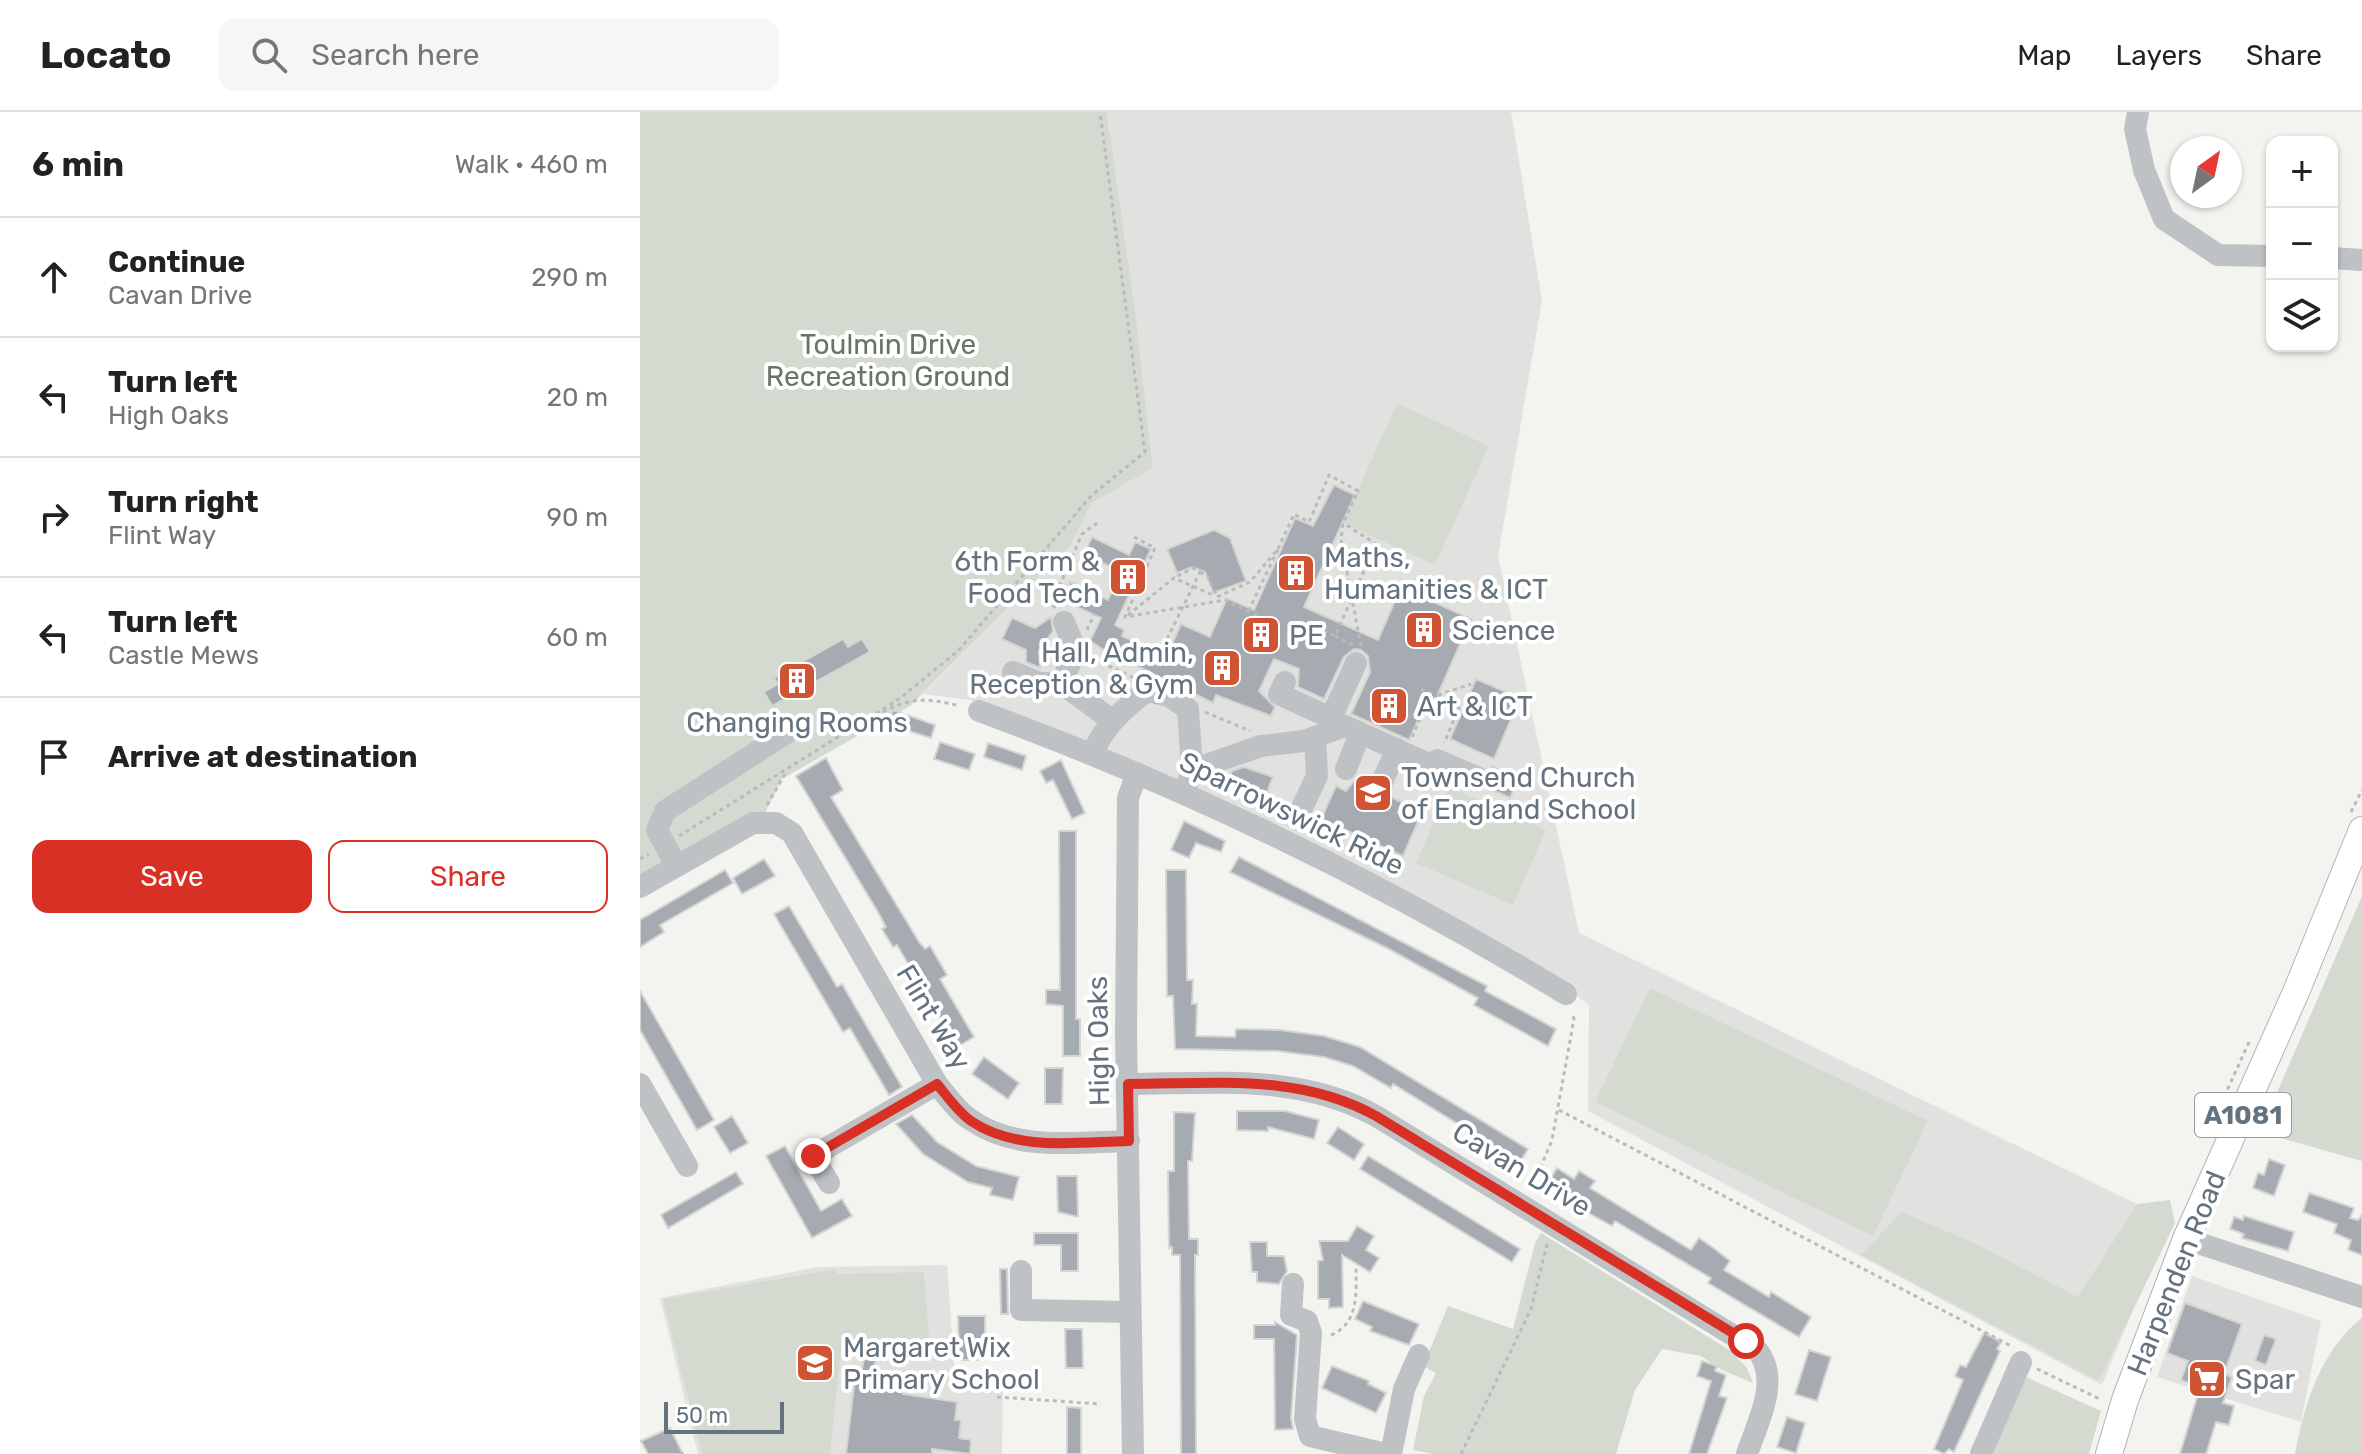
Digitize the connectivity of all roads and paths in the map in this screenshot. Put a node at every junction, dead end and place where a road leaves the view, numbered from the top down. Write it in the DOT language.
graph roads {
  1 [pos="1100,112"];
  2 [pos="2138,112"];
  3 [pos="2266,256"];
  4 [pos="2338,258"];
  5 [pos="2362,260"];
  6 [pos="1100,521"];
  7 [pos="1343,523"];
  8 [pos="1134,537"];
  9 [pos="1278,549"];
  10 [pos="1200,572"];
  11 [pos="1174,578"];
  12 [pos="1193,586"];
  13 [pos="1217,597"];
  14 [pos="1353,597"];
  15 [pos="1225,600"];
  16 [pos="1182,608"];
  17 [pos="1248,612"];
  18 [pos="1258,616"];
  19 [pos="1125,617"];
  20 [pos="1064,622"];
  21 [pos="1301,622"];
  22 [pos="1335,636"];
  23 [pos="1167,639"];
  24 [pos="1356,663"];
  25 [pos="1013,672"];
  26 [pos="1285,682"];
  27 [pos="1061,683"];
  28 [pos="1471,684"];
  29 [pos="1421,689"];
  30 [pos="1430,694"];
  31 [pos="1438,695"];
  32 [pos="979,711"];
  33 [pos="1113,721"];
  34 [pos="1327,728"];
  35 [pos="788,732"];
  36 [pos="1360,733"];
  37 [pos="1402,748"];
  38 [pos="1093,753"];
  39 [pos="1437,760"];
  40 [pos="1346,769"];
  41 [pos="1192,770"];
  42 [pos="1137,773"];
  43 [pos="1479,778"];
  44 [pos="1381,784"];
  45 [pos="1183,793"];
  46 [pos="1297,818"];
  47 [pos="756,823"];
  48 [pos="2362,830"];
  49 [pos="665,844"];
  50 [pos="676,865"];
  51 [pos="640,887"];
  52 [pos="1566,994"];
  53 [pos="640,1084"];
  54 [pos="937,1084"];
  55 [pos="1128,1084"];
  56 [pos="1559,1110"];
  57 [pos="1129,1141"];
  58 [pos="687,1166"];
  59 [pos="829,1183"];
  60 [pos="1523,1205"];
  61 [pos="1552,1223"];
  62 [pos="2186,1239"];
  63 [pos="1356,1265"];
  64 [pos="1021,1271"];
  65 [pos="1293,1284"];
  66 [pos="2362,1297"];
  67 [pos="1129,1312"];
  68 [pos="1311,1333"];
  69 [pos="1419,1355"];
  70 [pos="2021,1362"];
  71 [pos="997,1397"];
  72 [pos="2106,1402"];
  73 [pos="1101,1404"];
  74 [pos="1306,1445"];
  75 [pos="1133,1454"];
  76 [pos="1388,1454"];
  77 [pos="1461,1454"];
  78 [pos="1747,1454"];
  79 [pos="1981,1454"];
  80 [pos="2109,1454"];
  1 -- 49 [label="path"];
  2 -- 3 [label="street"];
  4 -- 5 [label="street"];
  6 -- 20 [label="path"];
  7 -- 9 [label="path"];
  7 -- 14 [label="path"];
  7 -- 14 [label="path"];
  8 -- 19 [label="path"];
  9 -- 13 [label="path"];
  9 -- 17 [label="path"];
  10 -- 11 [label="path"];
  10 -- 12 [label="path"];
  10 -- 13 [label="path"];
  11 -- 12 [label="path"];
  11 -- 19 [label="path"];
  12 -- 13 [label="path"];
  12 -- 16 [label="path"];
  13 -- 15 [label="path"];
  14 -- 22 [label="path"];
  14 -- 22 [label="path"];
  15 -- 16 [label="path"];
  15 -- 17 [label="path"];
  16 -- 19 [label="path"];
  16 -- 23 [label="path"];
  17 -- 18 [label="path"];
  20 -- 27 [label="street"];
  21 -- 22 [label="path"];
  24 -- 34 [label="street"];
  25 -- 27 [label="street"];
  26 -- 34 [label="street"];
  27 -- 33 [label="street"];
  28 -- 31 [label="path"];
  29 -- 30 [label="path"];
  30 -- 31 [label="path"];
  30 -- 37 [label="path"];
  31 -- 39 [label="path"];
  32 -- 38 [label="street, Sparrowswick Ride"];
  32 -- 47 [label="path"];
  33 -- 38 [label="street"];
  33 -- 41 [label="street"];
  34 -- 36 [label="street"];
  34 -- 41 [label="street"];
  34 -- 46 [label="street"];
  35 -- 49 [label="street"];
  36 -- 37 [label="street"];
  36 -- 40 [label="street"];
  37 -- 39 [label="street"];
  37 -- 44 [label="street"];
  38 -- 42 [label="street, Sparrowswick Ride"];
  39 -- 43 [label="street"];
  41 -- 45 [label="street"];
  42 -- 45 [label="street, Sparrowswick Ride"];
  42 -- 55 [label="street, High Oaks"];
  45 -- 52 [label="street, Sparrowswick Ride"];
  47 -- 50 [label="street"];
  47 -- 54 [label="street, Flint Way"];
  48 -- 62 [label="main road, Harpenden Road / A1081"];
  49 -- 50 [label="street"];
  50 -- 51 [label="street"];
  52 -- 56 [label="path"];
  53 -- 58 [label="street"];
  54 -- 57 [label="street, Flint Way"];
  54 -- 59 [label="street"];
  55 -- 57 [label="street, High Oaks"];
  55 -- 60 [label="street, Cavan Drive"];
  56 -- 60 [label="path"];
  56 -- 70 [label="path"];
  57 -- 67 [label="street, High Oaks"];
  60 -- 61 [label="street, Cavan Drive"];
  61 -- 77 [label="path"];
  61 -- 78 [label="street, Cavan Drive"];
  62 -- 66 [label="street"];
  62 -- 80 [label="main road, Harpenden Road / A1081"];
  63 -- 68 [label="path"];
  64 -- 67 [label="street"];
  65 -- 68 [label="street"];
  67 -- 75 [label="street, High Oaks"];
  68 -- 74 [label="street"];
  69 -- 76 [label="street"];
  70 -- 72 [label="path"];
  70 -- 79 [label="street"];
  71 -- 73 [label="path"];
  74 -- 76 [label="street"];
}
